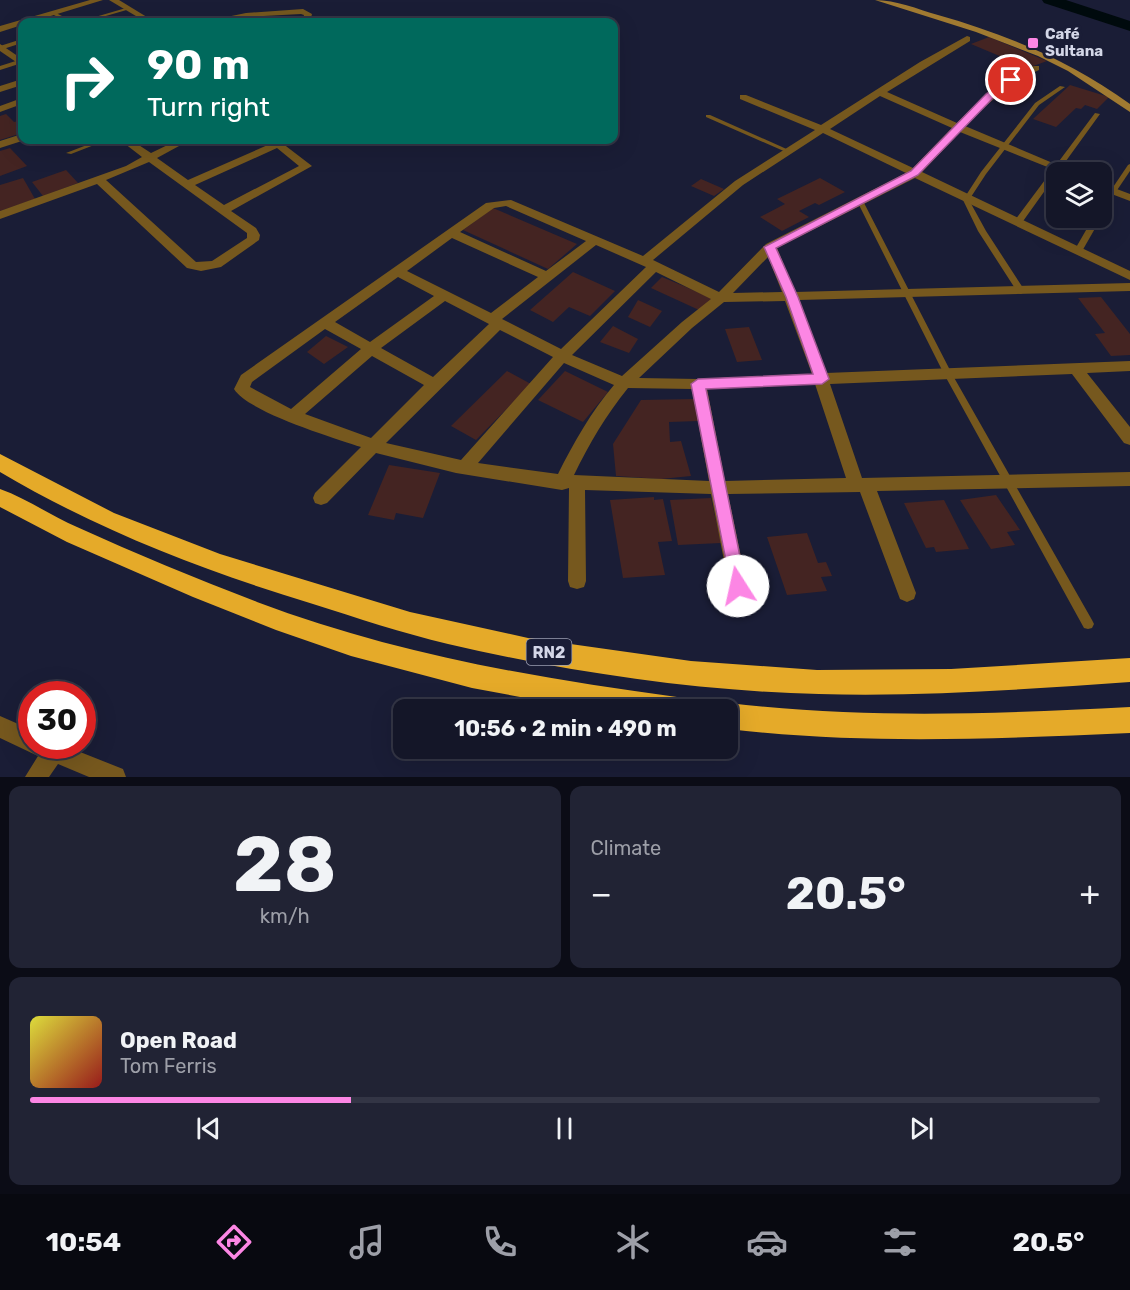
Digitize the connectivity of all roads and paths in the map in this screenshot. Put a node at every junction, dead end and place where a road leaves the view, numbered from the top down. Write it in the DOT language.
graph roads {
  1 [pos="99,0"];
  2 [pos="113,0"];
  3 [pos="879,0"];
  4 [pos="128,9"];
  5 [pos="54,13"];
  6 [pos="37,18"];
  7 [pos="63,18"];
  8 [pos="95,18"];
  9 [pos="140,18"];
  10 [pos="255,18"];
  11 [pos="307,18"];
  12 [pos="18,24"];
  13 [pos="0,29"];
  14 [pos="968,39"];
  15 [pos="18,42"];
  16 [pos="0,48"];
  17 [pos="18,59"];
  18 [pos="18,63"];
  19 [pos="0,68"];
  20 [pos="1036,68"];
  21 [pos="18,83"];
  22 [pos="1062,87"];
  23 [pos="0,89"];
  24 [pos="880,92"];
  25 [pos="743,97"];
  26 [pos="18,102"];
  27 [pos="0,109"];
  28 [pos="1130,109"];
  29 [pos="1097,114"];
  30 [pos="708,116"];
  31 [pos="958,127"];
  32 [pos="822,129"];
  33 [pos="18,138"];
  34 [pos="93,144"];
  35 [pos="131,144"];
  36 [pos="178,144"];
  37 [pos="271,144"];
  38 [pos="278,144"];
  39 [pos="0,145"];
  40 [pos="1005,147"];
  41 [pos="788,151"];
  42 [pos="69,153"];
  43 [pos="152,158"];
  44 [pos="1061,162"];
  45 [pos="1046,164"];
  46 [pos="1130,166"];
  47 [pos="915,173"];
  48 [pos="98,179"];
  49 [pos="1046,182"];
  50 [pos="1112,183"];
  51 [pos="187,184"];
  52 [pos="1112,190"];
  53 [pos="1130,198"];
  54 [pos="966,200"];
  55 [pos="860,201"];
  56 [pos="224,210"];
  57 [pos="0,215"];
  58 [pos="1018,222"];
  59 [pos="1091,228"];
  60 [pos="451,233"];
  61 [pos="595,240"];
  62 [pos="770,247"];
  63 [pos="1078,251"];
  64 [pos="649,264"];
  65 [pos="397,271"];
  66 [pos="1130,276"];
  67 [pos="549,277"];
  68 [pos="1130,288"];
  69 [pos="1021,291"];
  70 [pos="908,293"];
  71 [pos="443,296"];
  72 [pos="792,297"];
  73 [pos="721,298"];
  74 [pos="495,322"];
  75 [pos="325,323"];
  76 [pos="370,349"];
  77 [pos="563,356"];
  78 [pos="1130,366"];
  79 [pos="1076,369"];
  80 [pos="948,374"];
  81 [pos="822,379"];
  82 [pos="624,383"];
  83 [pos="434,384"];
  84 [pos="698,384"];
  85 [pos="293,416"];
  86 [pos="1130,439"];
  87 [pos="374,446"];
  88 [pos="0,462"];
  89 [pos="465,467"];
  90 [pos="1130,479"];
  91 [pos="1008,480"];
  92 [pos="570,483"];
  93 [pos="861,485"];
  94 [pos="720,488"];
  95 [pos="0,496"];
  96 [pos="321,498"];
  97 [pos="577,581"];
  98 [pos="738,586"];
  99 [pos="907,593"];
  100 [pos="1088,624"];
  101 [pos="1130,670"];
  102 [pos="602,699"];
  103 [pos="738,717"];
  104 [pos="1130,720"];
  105 [pos="0,727"];
  106 [pos="18,735"];
  107 [pos="43,759"];
  108 [pos="71,759"];
  109 [pos="36,777"];
  110 [pos="115,777"];
  1 -- 5 [label="street"];
  2 -- 4 [label="street"];
  3 -- 28 [label="street"];
  4 -- 8 [label="lane"];
  4 -- 9 [label="street"];
  5 -- 6 [label="street"];
  5 -- 7 [label="lane"];
  10 -- 11 [label="street"];
  12 -- 13 [label="street"];
  14 -- 24 [label="street"];
  15 -- 16 [label="lane"];
  16 -- 17 [label="street"];
  18 -- 19 [label="lane"];
  20 -- 31 [label="street"];
  21 -- 23 [label="street"];
  22 -- 40 [label="lane"];
  24 -- 31 [label="street"];
  24 -- 32 [label="street"];
  25 -- 32 [label="street"];
  26 -- 27 [label="street"];
  29 -- 44 [label="lane"];
  30 -- 41 [label="lane"];
  31 -- 40 [label="street"];
  31 -- 47 [label="street"];
  32 -- 41 [label="street"];
  32 -- 47 [label="street"];
  33 -- 39 [label="street"];
  34 -- 42 [label="lane"];
  35 -- 43 [label="street"];
  36 -- 43 [label="street"];
  37 -- 51 [label="street"];
  38 -- 56 [label="street"];
  40 -- 45 [label="street"];
  40 -- 54 [label="lane"];
  41 -- 64 [label="street"];
  43 -- 48 [label="street"];
  43 -- 51 [label="street"];
  46 -- 50 [label="lane"];
  47 -- 54 [label="street"];
  47 -- 55 [label="street"];
  48 -- 56 [label="street"];
  48 -- 57 [label="street"];
  49 -- 58 [label="lane"];
  51 -- 56 [label="street"];
  52 -- 53 [label="street"];
  54 -- 58 [label="street"];
  54 -- 69 [label="lane"];
  55 -- 62 [label="street"];
  55 -- 70 [label="lane"];
  58 -- 63 [label="street"];
  59 -- 63 [label="lane"];
  60 -- 61 [label="street"];
  60 -- 65 [label="street"];
  60 -- 67 [label="street"];
  61 -- 64 [label="street"];
  61 -- 67 [label="street"];
  62 -- 72 [label="street"];
  62 -- 73 [label="street"];
  63 -- 66 [label="street"];
  64 -- 73 [label="street"];
  64 -- 77 [label="street"];
  65 -- 71 [label="street"];
  65 -- 75 [label="street"];
  67 -- 74 [label="street"];
  68 -- 69 [label="street"];
  69 -- 70 [label="street"];
  70 -- 72 [label="street"];
  70 -- 80 [label="lane"];
  71 -- 74 [label="street"];
  71 -- 76 [label="street"];
  72 -- 73 [label="street"];
  72 -- 81 [label="street"];
  73 -- 82 [label="street"];
  74 -- 77 [label="street"];
  74 -- 83 [label="street"];
  75 -- 76 [label="street"];
  75 -- 85 [label="street"];
  76 -- 83 [label="street"];
  76 -- 85 [label="street"];
  77 -- 82 [label="street"];
  77 -- 89 [label="street"];
  78 -- 79 [label="street"];
  79 -- 80 [label="street"];
  79 -- 86 [label="street"];
  80 -- 81 [label="street"];
  80 -- 91 [label="lane"];
  81 -- 84 [label="street"];
  81 -- 93 [label="street"];
  82 -- 84 [label="street"];
  82 -- 92 [label="street"];
  83 -- 87 [label="street"];
  84 -- 94 [label="street"];
  85 -- 87 [label="street"];
  87 -- 89 [label="street"];
  87 -- 96 [label="street"];
  88 -- 101 [label="highway, RN2"];
  89 -- 92 [label="street"];
  90 -- 91 [label="street"];
  91 -- 93 [label="street"];
  91 -- 100 [label="lane"];
  92 -- 94 [label="street"];
  92 -- 97 [label="street"];
  93 -- 94 [label="street"];
  93 -- 99 [label="street"];
  94 -- 98 [label="street"];
  95 -- 102 [label="highway, RN2"];
  103 -- 104 [label="highway"];
  105 -- 106 [label="street"];
  107 -- 109 [label="street"];
  108 -- 110 [label="street"];
}
